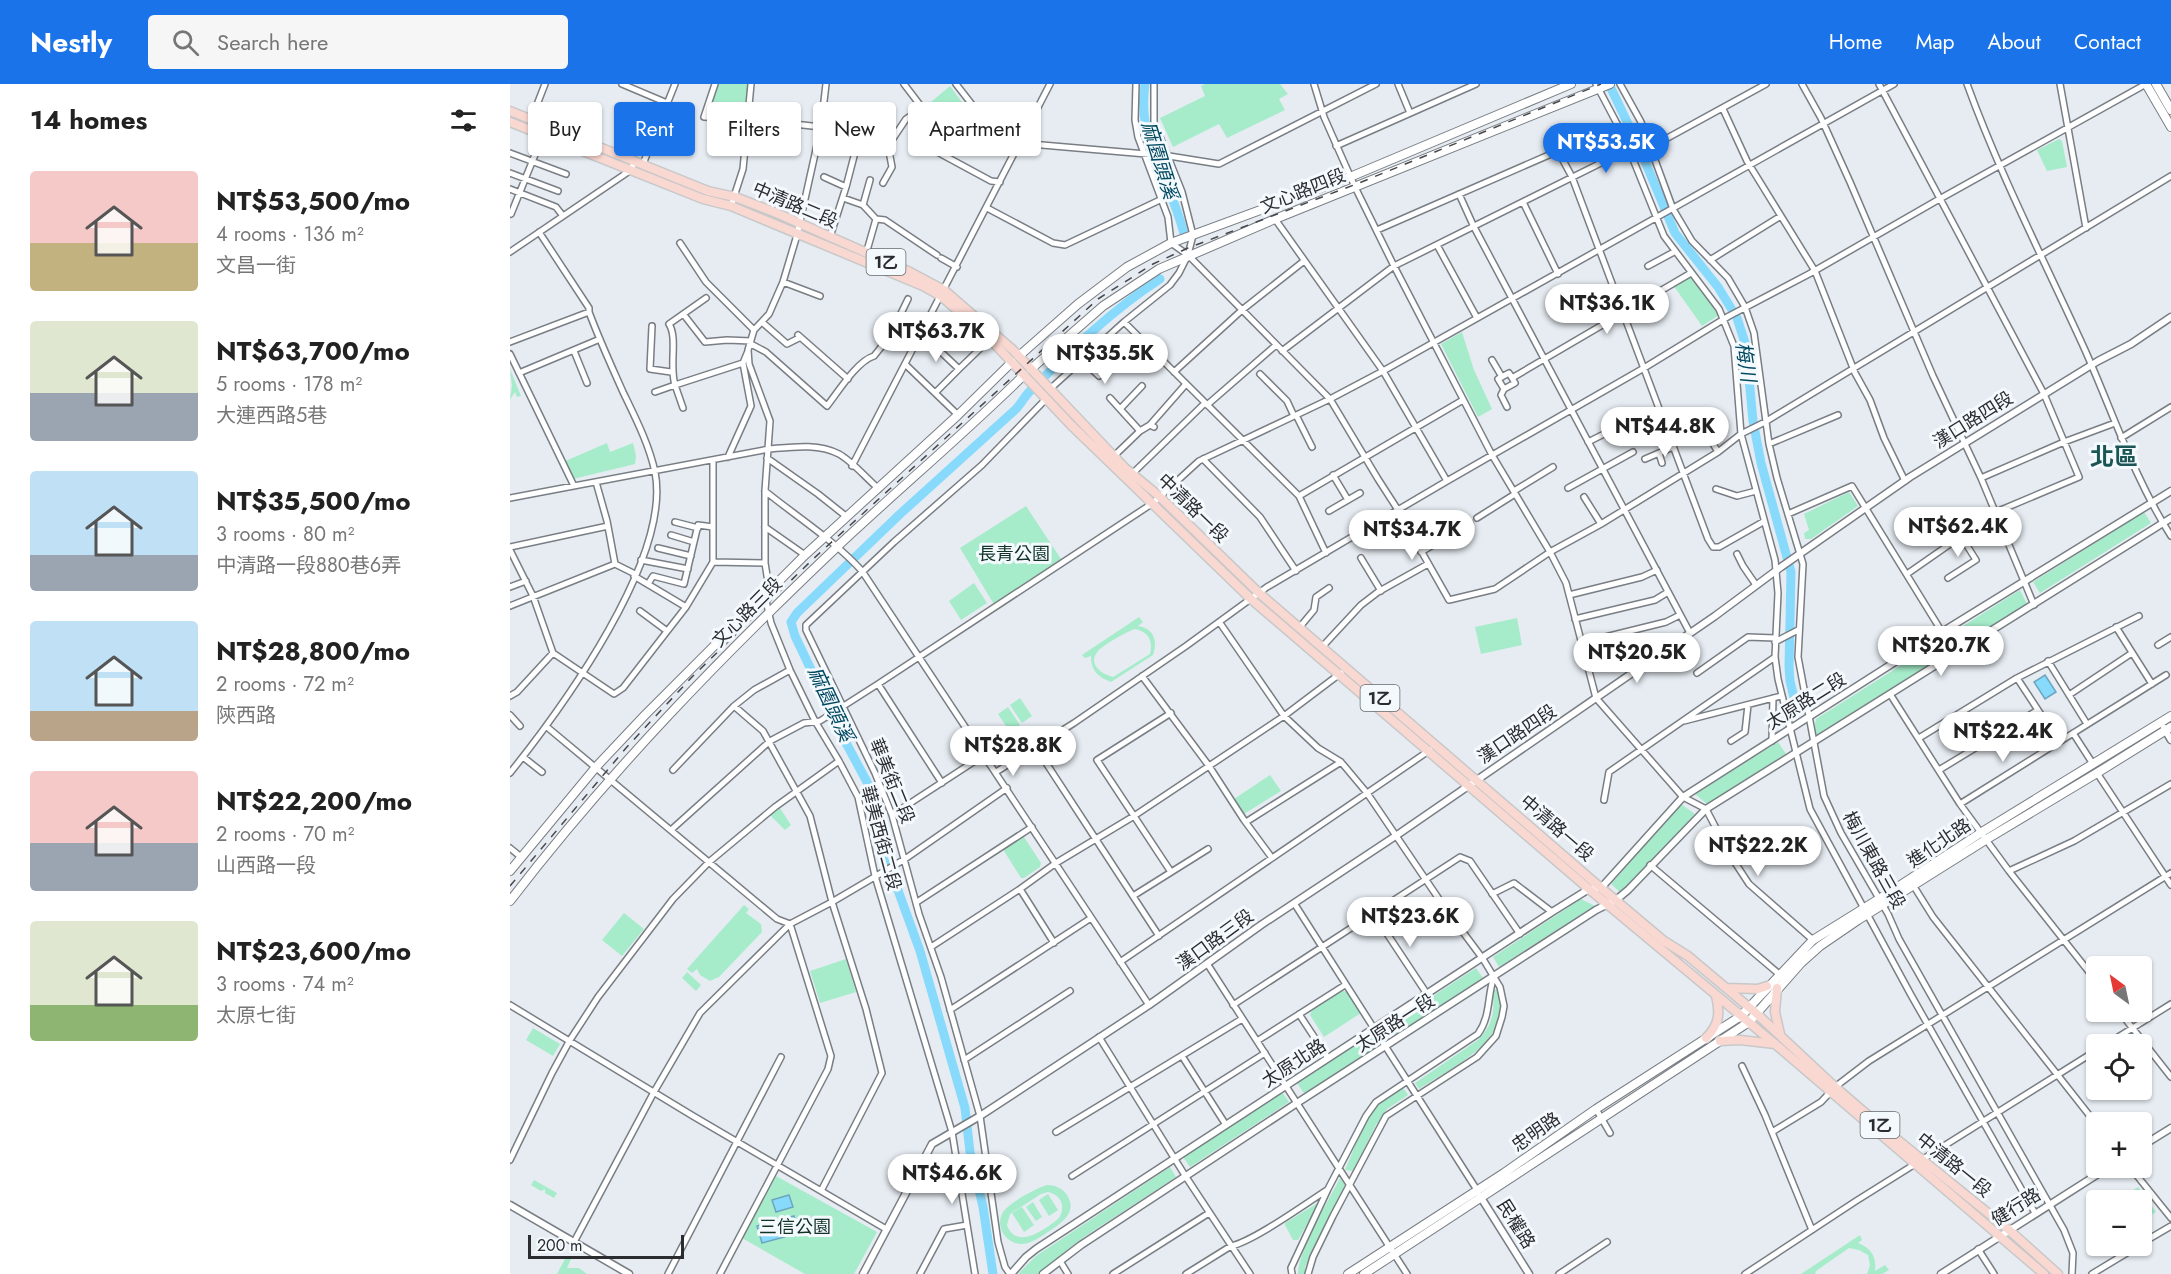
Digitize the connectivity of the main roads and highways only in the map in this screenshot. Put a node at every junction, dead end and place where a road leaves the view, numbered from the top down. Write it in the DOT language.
graph roads {
  1 [pos="1571,84"];
  2 [pos="1610,84"];
  3 [pos="2146,84"];
  4 [pos="2156,84"];
  5 [pos="1597,86"];
  6 [pos="2171,110"];
  7 [pos="510,111"];
  8 [pos="510,122"];
  9 [pos="2171,128"];
  10 [pos="943,293"];
  11 [pos="1015,359"];
  12 [pos="1028,372"];
  13 [pos="1046,392"];
  14 [pos="1156,500"];
  15 [pos="1255,596"];
  16 [pos="1342,672"];
  17 [pos="2171,716"];
  18 [pos="2168,729"];
  19 [pos="1473,783"];
  20 [pos="1984,835"];
  21 [pos="510,871"];
  22 [pos="510,901"];
  23 [pos="1612,902"];
  24 [pos="1880,902"];
  25 [pos="1866,911"];
  26 [pos="1767,987"];
  27 [pos="1726,988"];
  28 [pos="1778,988"];
  29 [pos="1716,996"];
  30 [pos="1748,1007"];
  31 [pos="1757,1014"];
  32 [pos="1740,1016"];
  33 [pos="1749,1022"];
  34 [pos="1780,1035"];
  35 [pos="1707,1038"];
  36 [pos="1720,1041"];
  37 [pos="1775,1044"];
  38 [pos="1833,1090"];
  39 [pos="1919,1162"];
  40 [pos="1479,1194"];
  41 [pos="1392,1251"];
  42 [pos="1348,1274"];
  43 [pos="1364,1274"];
  44 [pos="2044,1274"];
  45 [pos="2058,1274"];
  1 -- 11 [label="main road, 文心路四段"];
  2 -- 5 [label="main road, 文心路四段"];
  3 -- 9 [label="main road"];
  4 -- 6 [label="main road"];
  5 -- 12 [label="main road, 文心路四段"];
  7 -- 10 [label="main road, 中清路二段 / 1乙"];
  8 -- 10 [label="main road, 中清路二段 / 1乙"];
  10 -- 11 [label="main road, 中清路二段 / 1乙"];
  10 -- 11 [label="main road, 中清路二段 / 1乙"];
  11 -- 12 [label="main road, 中清路二段 / 1乙"];
  11 -- 21 [label="main road, 文心路三段"];
  12 -- 13 [label="main road, 中清路二段 / 1乙"];
  12 -- 22 [label="main road, 文心路三段"];
  13 -- 14 [label="main road, 中清路一段 / 1乙"];
  13 -- 14 [label="main road, 中清路一段 / 1乙"];
  14 -- 15 [label="main road, 中清路一段 / 1乙"];
  15 -- 16 [label="main road, 中清路一段 / 1乙"];
  15 -- 16 [label="main road, 中清路一段 / 1乙"];
  16 -- 19 [label="main road, 中清路一段 / 1乙"];
  16 -- 19 [label="main road, 中清路一段 / 1乙"];
  17 -- 20 [label="main road, 進化北路"];
  18 -- 20 [label="main road, 進化北路"];
  19 -- 23 [label="main road, 中清路一段 / 1乙"];
  19 -- 23 [label="main road, 中清路一段 / 1乙"];
  20 -- 24 [label="main road, 進化北路"];
  20 -- 24 [label="main road, 進化北路"];
  23 -- 27 [label="main road, 中清路一段 / 1乙"];
  23 -- 29 [label="main road, 中清路一段 / 1乙"];
  24 -- 25 [label="main road, 進化北路"];
  25 -- 26 [label="main road, 進化北路"];
  25 -- 28 [label="main road, 進化北路"];
  26 -- 27 [label="main road"];
  26 -- 30 [label="main road, 進化北路"];
  27 -- 30 [label="main road, 中清路一段 / 1乙"];
  28 -- 31 [label="main road, 進化北路"];
  28 -- 34 [label="main road"];
  29 -- 32 [label="main road, 中清路一段 / 1乙"];
  29 -- 35 [label="main road"];
  30 -- 31 [label="main road, 中清路一段 / 1乙"];
  30 -- 32 [label="main road, 進化北路"];
  31 -- 33 [label="main road, 進化北路"];
  31 -- 34 [label="main road, 中清路一段 / 1乙"];
  32 -- 33 [label="main road, 中清路一段 / 1乙"];
  32 -- 35 [label="main road, 忠明路"];
  33 -- 36 [label="main road, 忠明路"];
  33 -- 37 [label="main road, 中清路一段 / 1乙"];
  34 -- 38 [label="main road, 中清路一段 / 1乙"];
  35 -- 40 [label="main road, 忠明路"];
  36 -- 37 [label="main road"];
  36 -- 40 [label="main road, 忠明路"];
  37 -- 38 [label="main road, 中清路一段 / 1乙"];
  38 -- 39 [label="main road, 中清路一段 / 1乙"];
  39 -- 44 [label="main road, 中清路一段 / 1乙"];
  39 -- 45 [label="main road, 中清路一段 / 1乙"];
  40 -- 41 [label="main road, 忠明路"];
  41 -- 42 [label="main road, 忠明路"];
  41 -- 43 [label="main road, 忠明路"];
}
